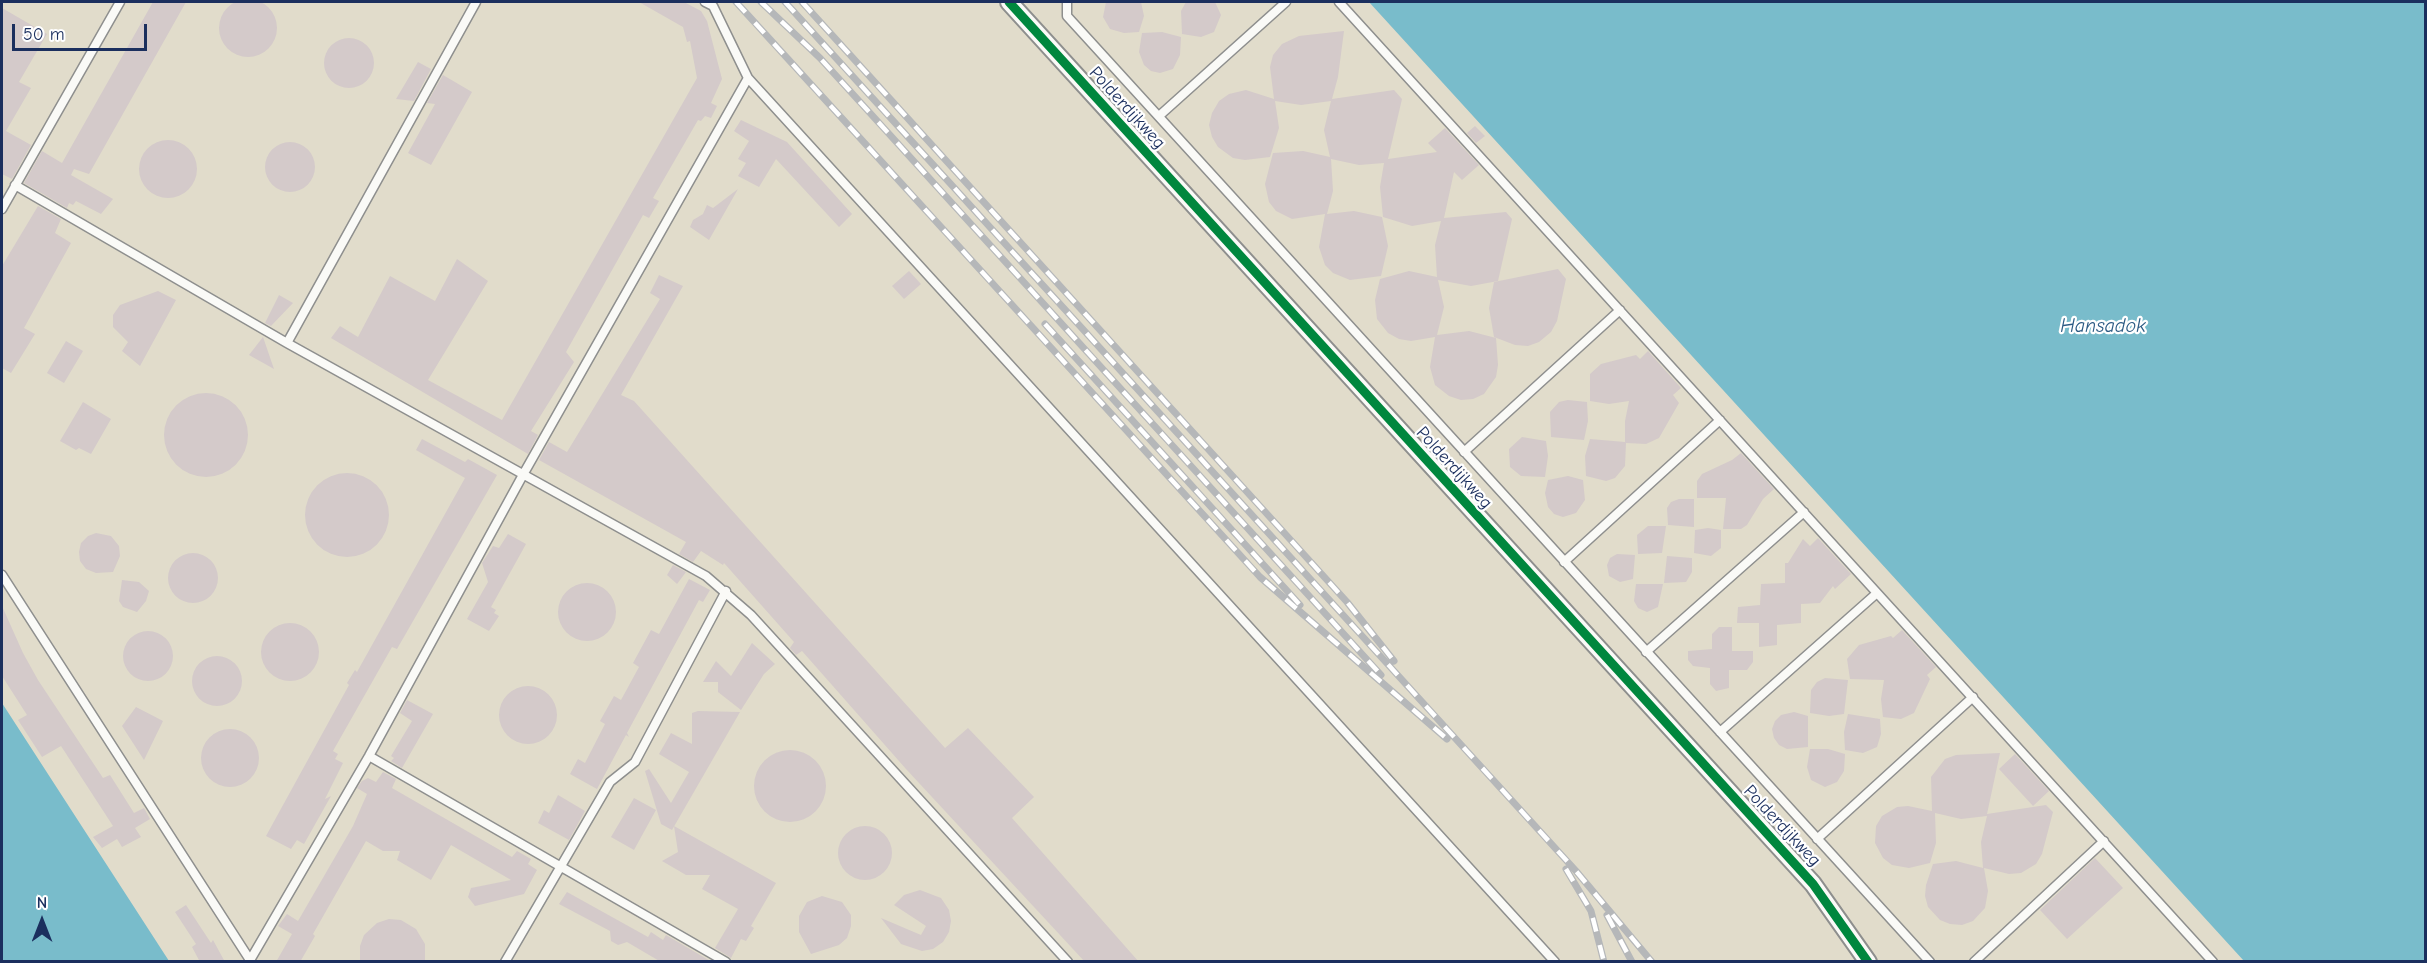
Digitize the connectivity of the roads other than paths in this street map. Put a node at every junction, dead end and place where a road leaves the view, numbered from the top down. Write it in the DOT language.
graph roads {
  1 [pos="120,2"];
  2 [pos="476,2"];
  3 [pos="705,2"];
  4 [pos="1009,2"];
  5 [pos="1067,2"];
  6 [pos="1286,2"];
  7 [pos="1339,2"];
  8 [pos="748,78"];
  9 [pos="1159,116"];
  10 [pos="15,185"];
  11 [pos="2,208"];
  12 [pos="1620,310"];
  13 [pos="287,343"];
  14 [pos="1720,420"];
  15 [pos="1464,452"];
  16 [pos="524,473"];
  17 [pos="1804,512"];
  18 [pos="1564,562"];
  19 [pos="2,575"];
  20 [pos="726,591"];
  21 [pos="1877,593"];
  22 [pos="1646,652"];
  23 [pos="1972,697"];
  24 [pos="1720,732"];
  25 [pos="369,756"];
  26 [pos="1817,839"];
  27 [pos="2104,841"];
  28 [pos="560,866"];
  29 [pos="249,961"];
  30 [pos="505,962"];
  31 [pos="726,962"];
  32 [pos="1068,962"];
  33 [pos="1555,962"];
  34 [pos="1868,962"];
  35 [pos="1930,962"];
  36 [pos="1974,962"];
  37 [pos="2213,962"];
  1 -- 10 [label="lane"];
  2 -- 13 [label="lane"];
  3 -- 8 [label="lane"];
  4 -- 34 [label="street, Polderdijkweg"];
  5 -- 9 [label="lane"];
  6 -- 9 [label="lane"];
  7 -- 12 [label="lane"];
  8 -- 16 [label="lane"];
  8 -- 33 [label="lane"];
  9 -- 15 [label="lane"];
  10 -- 11 [label="lane"];
  10 -- 13 [label="lane"];
  12 -- 14 [label="lane"];
  12 -- 15 [label="lane"];
  13 -- 16 [label="lane"];
  14 -- 17 [label="lane"];
  14 -- 18 [label="lane"];
  15 -- 18 [label="lane"];
  16 -- 20 [label="lane"];
  16 -- 25 [label="lane"];
  17 -- 21 [label="lane"];
  17 -- 22 [label="lane"];
  18 -- 22 [label="lane"];
  19 -- 29 [label="lane"];
  20 -- 28 [label="lane"];
  20 -- 32 [label="lane"];
  21 -- 23 [label="lane"];
  21 -- 24 [label="lane"];
  22 -- 24 [label="lane"];
  23 -- 26 [label="lane"];
  23 -- 27 [label="lane"];
  24 -- 26 [label="lane"];
  25 -- 28 [label="lane"];
  25 -- 29 [label="lane"];
  26 -- 35 [label="lane"];
  27 -- 36 [label="lane"];
  27 -- 37 [label="lane"];
  28 -- 30 [label="lane"];
  28 -- 31 [label="lane"];
}
